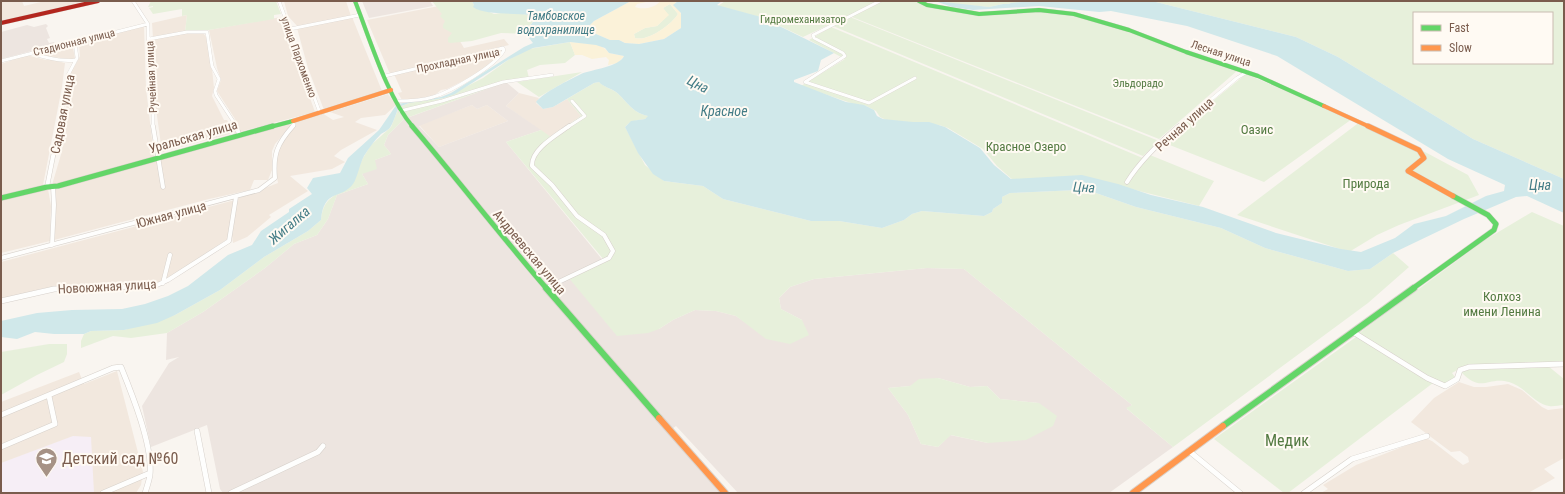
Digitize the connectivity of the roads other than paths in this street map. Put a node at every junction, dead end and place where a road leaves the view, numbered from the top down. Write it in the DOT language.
graph roads {
  1 [pos="98,1"];
  2 [pos="133,1"];
  3 [pos="279,1"];
  4 [pos="355,1"];
  5 [pos="880,1"];
  6 [pos="919,1"];
  7 [pos="360,15"];
  8 [pos="1,23"];
  9 [pos="148,24"];
  10 [pos="290,29"];
  11 [pos="149,39"];
  12 [pos="75,42"];
  13 [pos="37,52"];
  14 [pos="76,60"];
  15 [pos="1,61"];
  16 [pos="1247,72"];
  17 [pos="552,75"];
  18 [pos="385,76"];
  19 [pos="915,78"];
  20 [pos="391,90"];
  21 [pos="572,101"];
  22 [pos="398,106"];
  23 [pos="320,113"];
  24 [pos="291,120"];
  25 [pos="239,134"];
  26 [pos="159,157"];
  27 [pos="1127,182"];
  28 [pos="50,187"];
  29 [pos="163,187"];
  30 [pos="236,197"];
  31 [pos="1,198"];
  32 [pos="52,245"];
  33 [pos="170,255"];
  34 [pos="1,258"];
  35 [pos="163,283"];
  36 [pos="546,288"];
  37 [pos="1,301"];
  38 [pos="1353,332"];
  39 [pos="1564,364"];
  40 [pos="49,396"];
  41 [pos="1,415"];
  42 [pos="197,431"];
  43 [pos="1427,436"];
  44 [pos="323,446"];
  45 [pos="1,447"];
  46 [pos="1189,451"];
  47 [pos="150,473"];
  48 [pos="103,493"];
  49 [pos="145,493"];
  50 [pos="209,493"];
  51 [pos="231,493"];
  52 [pos="725,493"];
  53 [pos="1133,493"];
  54 [pos="1240,493"];
  55 [pos="1304,493"];
  1 -- 8 [label="street"];
  2 -- 9 [label="street, Ручейная улица"];
  3 -- 10 [label="street, улица Пархоменко"];
  4 -- 7 [label="street, Андреевская улица"];
  5 -- 19 [label="street"];
  6 -- 16 [label="street, Лесная улица"];
  7 -- 10 [label="street"];
  7 -- 18 [label="street, Андреевская улица"];
  9 -- 11 [label="street, Ручейная улица"];
  9 -- 12 [label="street, Стадионная улица"];
  10 -- 23 [label="street, улица Пархоменко"];
  11 -- 25 [label="street"];
  11 -- 26 [label="street, Ручейная улица"];
  12 -- 13 [label="street, Стадионная улица"];
  12 -- 14 [label="street, Садовая улица"];
  13 -- 14 [label="street"];
  13 -- 15 [label="street, Стадионная улица"];
  14 -- 28 [label="street, Садовая улица"];
  16 -- 27 [label="street, Речная улица"];
  16 -- 38 [label="street, Лесная улица"];
  17 -- 22 [label="street"];
  18 -- 20 [label="street, Андреевская улица"];
  18 -- 22 [label="street, Прохладная улица"];
  20 -- 22 [label="street, Андреевская улица"];
  20 -- 23 [label="street, Уральская улица"];
  21 -- 36 [label="street"];
  22 -- 36 [label="street, Андреевская улица"];
  23 -- 24 [label="street, Уральская улица"];
  24 -- 25 [label="street, Уральская улица"];
  24 -- 30 [label="street, Южная улица"];
  25 -- 26 [label="street, Уральская улица"];
  26 -- 28 [label="street, Уральская улица"];
  26 -- 29 [label="street, Ручейная улица"];
  28 -- 31 [label="street, Уральская улица"];
  28 -- 32 [label="street, Садовая улица"];
  30 -- 32 [label="street, Южная улица"];
  30 -- 35 [label="street, Новоюжная улица"];
  32 -- 34 [label="street, Южная улица"];
  33 -- 35 [label="street"];
  35 -- 37 [label="street, Новоюжная улица"];
  36 -- 52 [label="street, Андреевская улица"];
  38 -- 39 [label="street"];
  38 -- 46 [label="street"];
  40 -- 41 [label="street"];
  40 -- 45 [label="street"];
  40 -- 47 [label="street"];
  42 -- 50 [label="street"];
  43 -- 55 [label="street"];
  44 -- 51 [label="street"];
  46 -- 53 [label="street"];
  46 -- 54 [label="street"];
  47 -- 48 [label="street"];
  47 -- 49 [label="street"];
}
